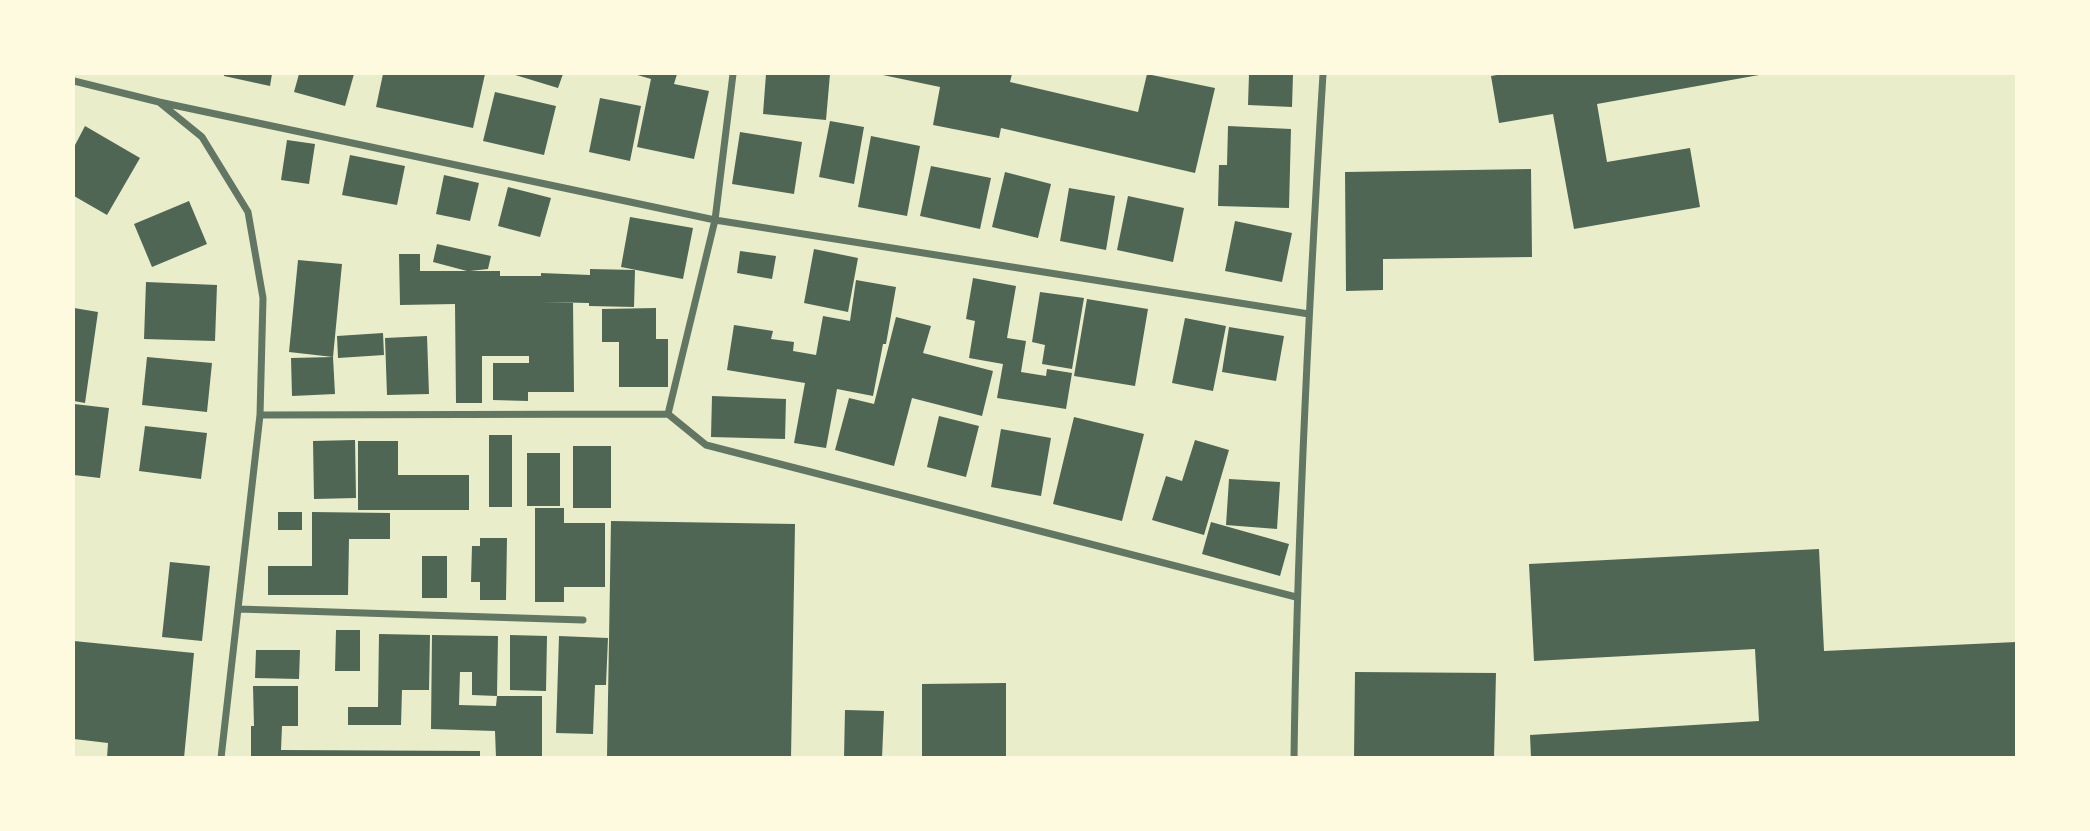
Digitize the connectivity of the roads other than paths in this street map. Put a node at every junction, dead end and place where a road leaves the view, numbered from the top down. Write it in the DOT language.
graph roads {
  1 [pos="733,74"];
  2 [pos="1323,74"];
  3 [pos="74,81"];
  4 [pos="159,102"];
  5 [pos="715,220"];
  6 [pos="1309,314"];
  7 [pos="668,414"];
  8 [pos="260,415"];
  9 [pos="1296,597"];
  10 [pos="238,609"];
  11 [pos="583,620"];
  12 [pos="221,758"];
  13 [pos="1294,758"];
  1 -- 5 [label="street"];
  2 -- 6 [label="street"];
  3 -- 4 [label="street"];
  4 -- 5 [label="street"];
  4 -- 8 [label="street"];
  5 -- 6 [label="street"];
  5 -- 7 [label="street"];
  6 -- 9 [label="street"];
  7 -- 8 [label="street"];
  7 -- 9 [label="street"];
  8 -- 10 [label="street"];
  9 -- 13 [label="street"];
  10 -- 11 [label="street"];
  10 -- 12 [label="street"];
}
